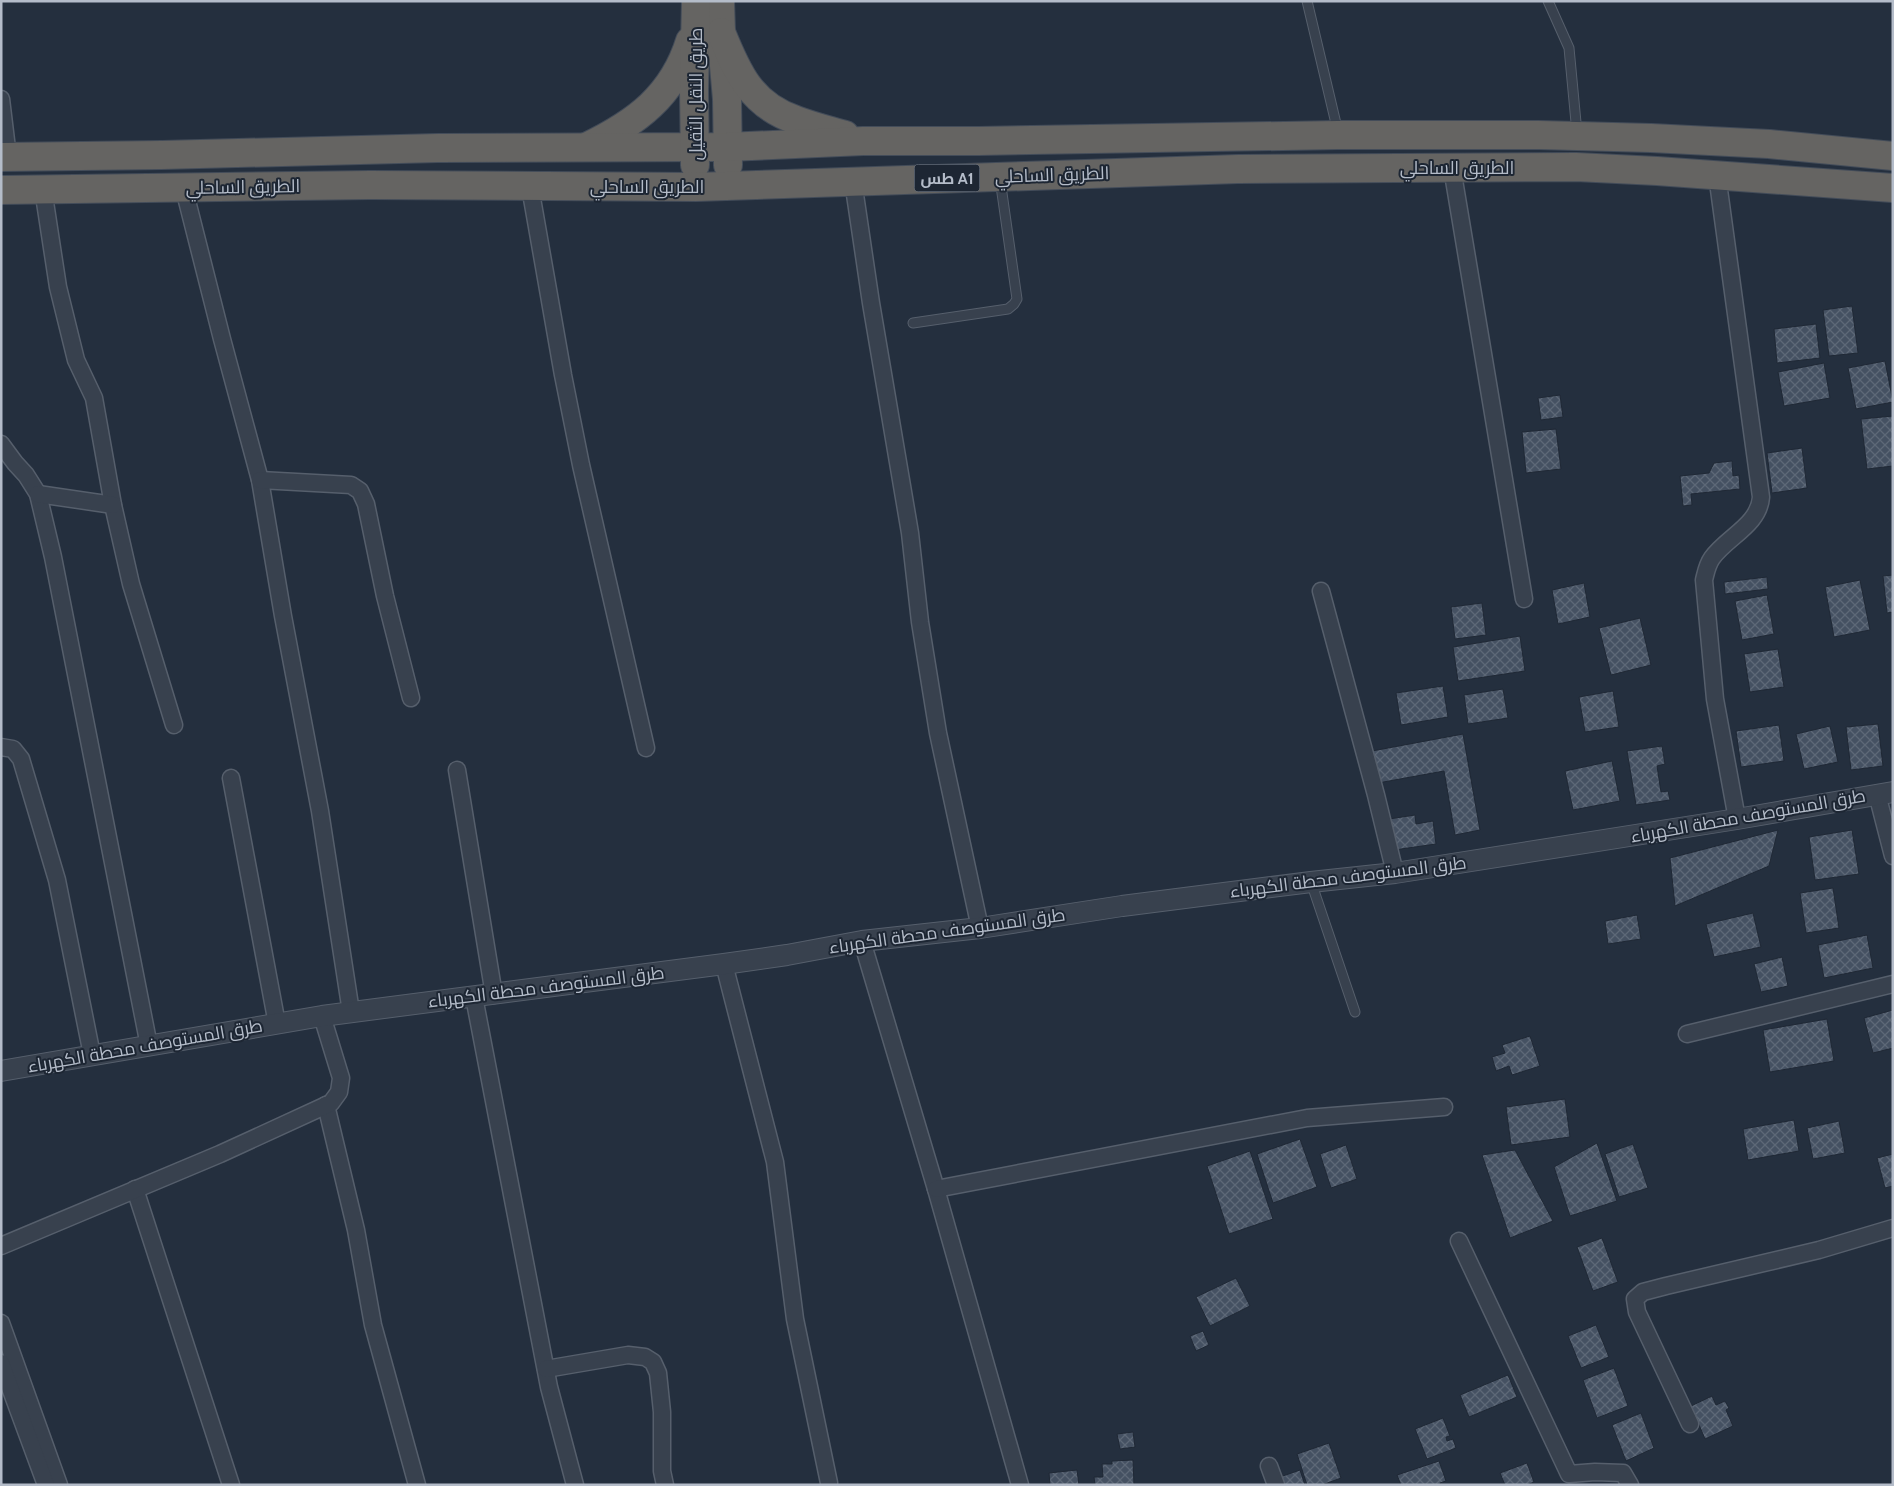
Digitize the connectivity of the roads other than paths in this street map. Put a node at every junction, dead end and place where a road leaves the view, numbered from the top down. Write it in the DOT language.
graph roads {
  1 [pos="720,1"];
  2 [pos="1307,1"];
  3 [pos="1548,1"];
  4 [pos="696,12"];
  5 [pos="721,32"];
  6 [pos="1,100"];
  7 [pos="1338,135"];
  8 [pos="1577,136"];
  9 [pos="862,141"];
  10 [pos="695,148"];
  11 [pos="727,148"];
  12 [pos="582,149"];
  13 [pos="1893,156"];
  14 [pos="5,157"];
  15 [pos="1452,168"];
  16 [pos="1717,175"];
  17 [pos="999,176"];
  18 [pos="853,181"];
  19 [pos="729,186"];
  20 [pos="530,187"];
  21 [pos="696,187"];
  22 [pos="1893,188"];
  23 [pos="44,189"];
  24 [pos="184,189"];
  25 [pos="1,190"];
  26 [pos="913,323"];
  27 [pos="1,444"];
  28 [pos="260,480"];
  29 [pos="38,494"];
  30 [pos="113,505"];
  31 [pos="1321,591"];
  32 [pos="1524,599"];
  33 [pos="411,698"];
  34 [pos="174,725"];
  35 [pos="1,747"];
  36 [pos="646,748"];
  37 [pos="457,770"];
  38 [pos="231,778"];
  39 [pos="1885,793"];
  40 [pos="1737,819"];
  41 [pos="1893,856"];
  42 [pos="1394,873"];
  43 [pos="1311,882"];
  44 [pos="980,928"];
  45 [pos="862,941"];
  46 [pos="724,964"];
  47 [pos="1893,984"];
  48 [pos="494,995"];
  49 [pos="474,997"];
  50 [pos="351,1012"];
  51 [pos="1355,1012"];
  52 [pos="322,1016"];
  53 [pos="277,1024"];
  54 [pos="1686,1034"];
  55 [pos="149,1046"];
  56 [pos="92,1056"];
  57 [pos="1,1071"];
  58 [pos="326,1105"];
  59 [pos="1444,1107"];
  60 [pos="135,1189"];
  61 [pos="936,1189"];
  62 [pos="1893,1228"];
  63 [pos="1459,1242"];
  64 [pos="1,1246"];
  65 [pos="1,1323"];
  66 [pos="1,1364"];
  67 [pos="546,1369"];
  68 [pos="1690,1424"];
  69 [pos="1269,1466"];
  70 [pos="829,1483"];
  71 [pos="46,1485"];
  72 [pos="59,1485"];
  73 [pos="231,1485"];
  74 [pos="417,1485"];
  75 [pos="575,1485"];
  76 [pos="665,1485"];
  77 [pos="1020,1485"];
  78 [pos="1276,1485"];
  79 [pos="1630,1485"];
  1 -- 5 [label="highway, طريق النقل الثقيل"];
  2 -- 7 [label="lane"];
  3 -- 8 [label="lane"];
  4 -- 10 [label="highway, طريق النقل الثقيل"];
  4 -- 12 [label="highway"];
  5 -- 9 [label="highway"];
  5 -- 11 [label="highway, طريق النقل الثقيل"];
  6 -- 14 [label="street"];
  7 -- 8 [label="highway, الطريق الساحلي / طس A1"];
  7 -- 9 [label="highway, الطريق الساحلي / طس A1"];
  8 -- 13 [label="highway, الطريق الساحلي / طس A1"];
  9 -- 11 [label="highway, الطريق الساحلي / طس A1"];
  10 -- 11 [label="highway, الطريق الساحلي / طس A1"];
  10 -- 12 [label="highway, الطريق الساحلي / طس A1"];
  10 -- 21 [label="highway, طريق النقل الثقيل"];
  11 -- 19 [label="highway, طريق النقل الثقيل"];
  12 -- 14 [label="highway, الطريق الساحلي / طس A1"];
  15 -- 16 [label="highway, الطريق الساحلي / طس A1"];
  15 -- 17 [label="highway, الطريق الساحلي / طس A1"];
  15 -- 32 [label="street"];
  16 -- 22 [label="highway, الطريق الساحلي / طس A1"];
  16 -- 40 [label="street"];
  17 -- 18 [label="highway, الطريق الساحلي / طس A1"];
  17 -- 26 [label="lane"];
  18 -- 19 [label="highway, الطريق الساحلي / طس A1"];
  18 -- 44 [label="street"];
  19 -- 21 [label="highway, الطريق الساحلي / طس A1"];
  20 -- 21 [label="highway, الطريق الساحلي / طس A1"];
  20 -- 24 [label="highway, الطريق الساحلي / طس A1"];
  20 -- 36 [label="street"];
  23 -- 24 [label="highway, الطريق الساحلي / طس A1"];
  23 -- 25 [label="highway, الطريق الساحلي / طس A1"];
  23 -- 30 [label="street"];
  24 -- 28 [label="street"];
  27 -- 29 [label="street"];
  28 -- 33 [label="street"];
  28 -- 50 [label="street"];
  29 -- 30 [label="street"];
  29 -- 55 [label="street"];
  30 -- 34 [label="street"];
  31 -- 42 [label="street"];
  35 -- 56 [label="street"];
  37 -- 48 [label="street"];
  38 -- 53 [label="street"];
  39 -- 40 [label="street, طرق المستوصف محطة الكهرباء"];
  39 -- 41 [label="street"];
  40 -- 42 [label="street, طرق المستوصف محطة الكهرباء"];
  42 -- 43 [label="street, طرق المستوصف محطة الكهرباء"];
  43 -- 44 [label="street, طرق المستوصف محطة الكهرباء"];
  43 -- 51 [label="lane"];
  44 -- 45 [label="street, طرق المستوصف محطة الكهرباء"];
  45 -- 46 [label="street, طرق المستوصف محطة الكهرباء"];
  45 -- 61 [label="street"];
  46 -- 48 [label="street, طرق المستوصف محطة الكهرباء"];
  46 -- 70 [label="street"];
  47 -- 54 [label="street"];
  48 -- 49 [label="street, طرق المستوصف محطة الكهرباء"];
  49 -- 50 [label="street, طرق المستوصف محطة الكهرباء"];
  49 -- 67 [label="street"];
  50 -- 52 [label="street, طرق المستوصف محطة الكهرباء"];
  52 -- 53 [label="street, طرق المستوصف محطة الكهرباء"];
  52 -- 58 [label="street"];
  53 -- 55 [label="street, طرق المستوصف محطة الكهرباء"];
  55 -- 56 [label="street, طرق المستوصف محطة الكهرباء"];
  56 -- 57 [label="street, طرق المستوصف محطة الكهرباء"];
  58 -- 60 [label="street"];
  58 -- 74 [label="street"];
  59 -- 61 [label="street"];
  60 -- 64 [label="street"];
  60 -- 73 [label="street"];
  61 -- 77 [label="street"];
  62 -- 68 [label="street"];
  63 -- 79 [label="street"];
  65 -- 72 [label="street"];
  66 -- 71 [label="street"];
  67 -- 75 [label="street"];
  67 -- 76 [label="street"];
  69 -- 78 [label="street"];
}
